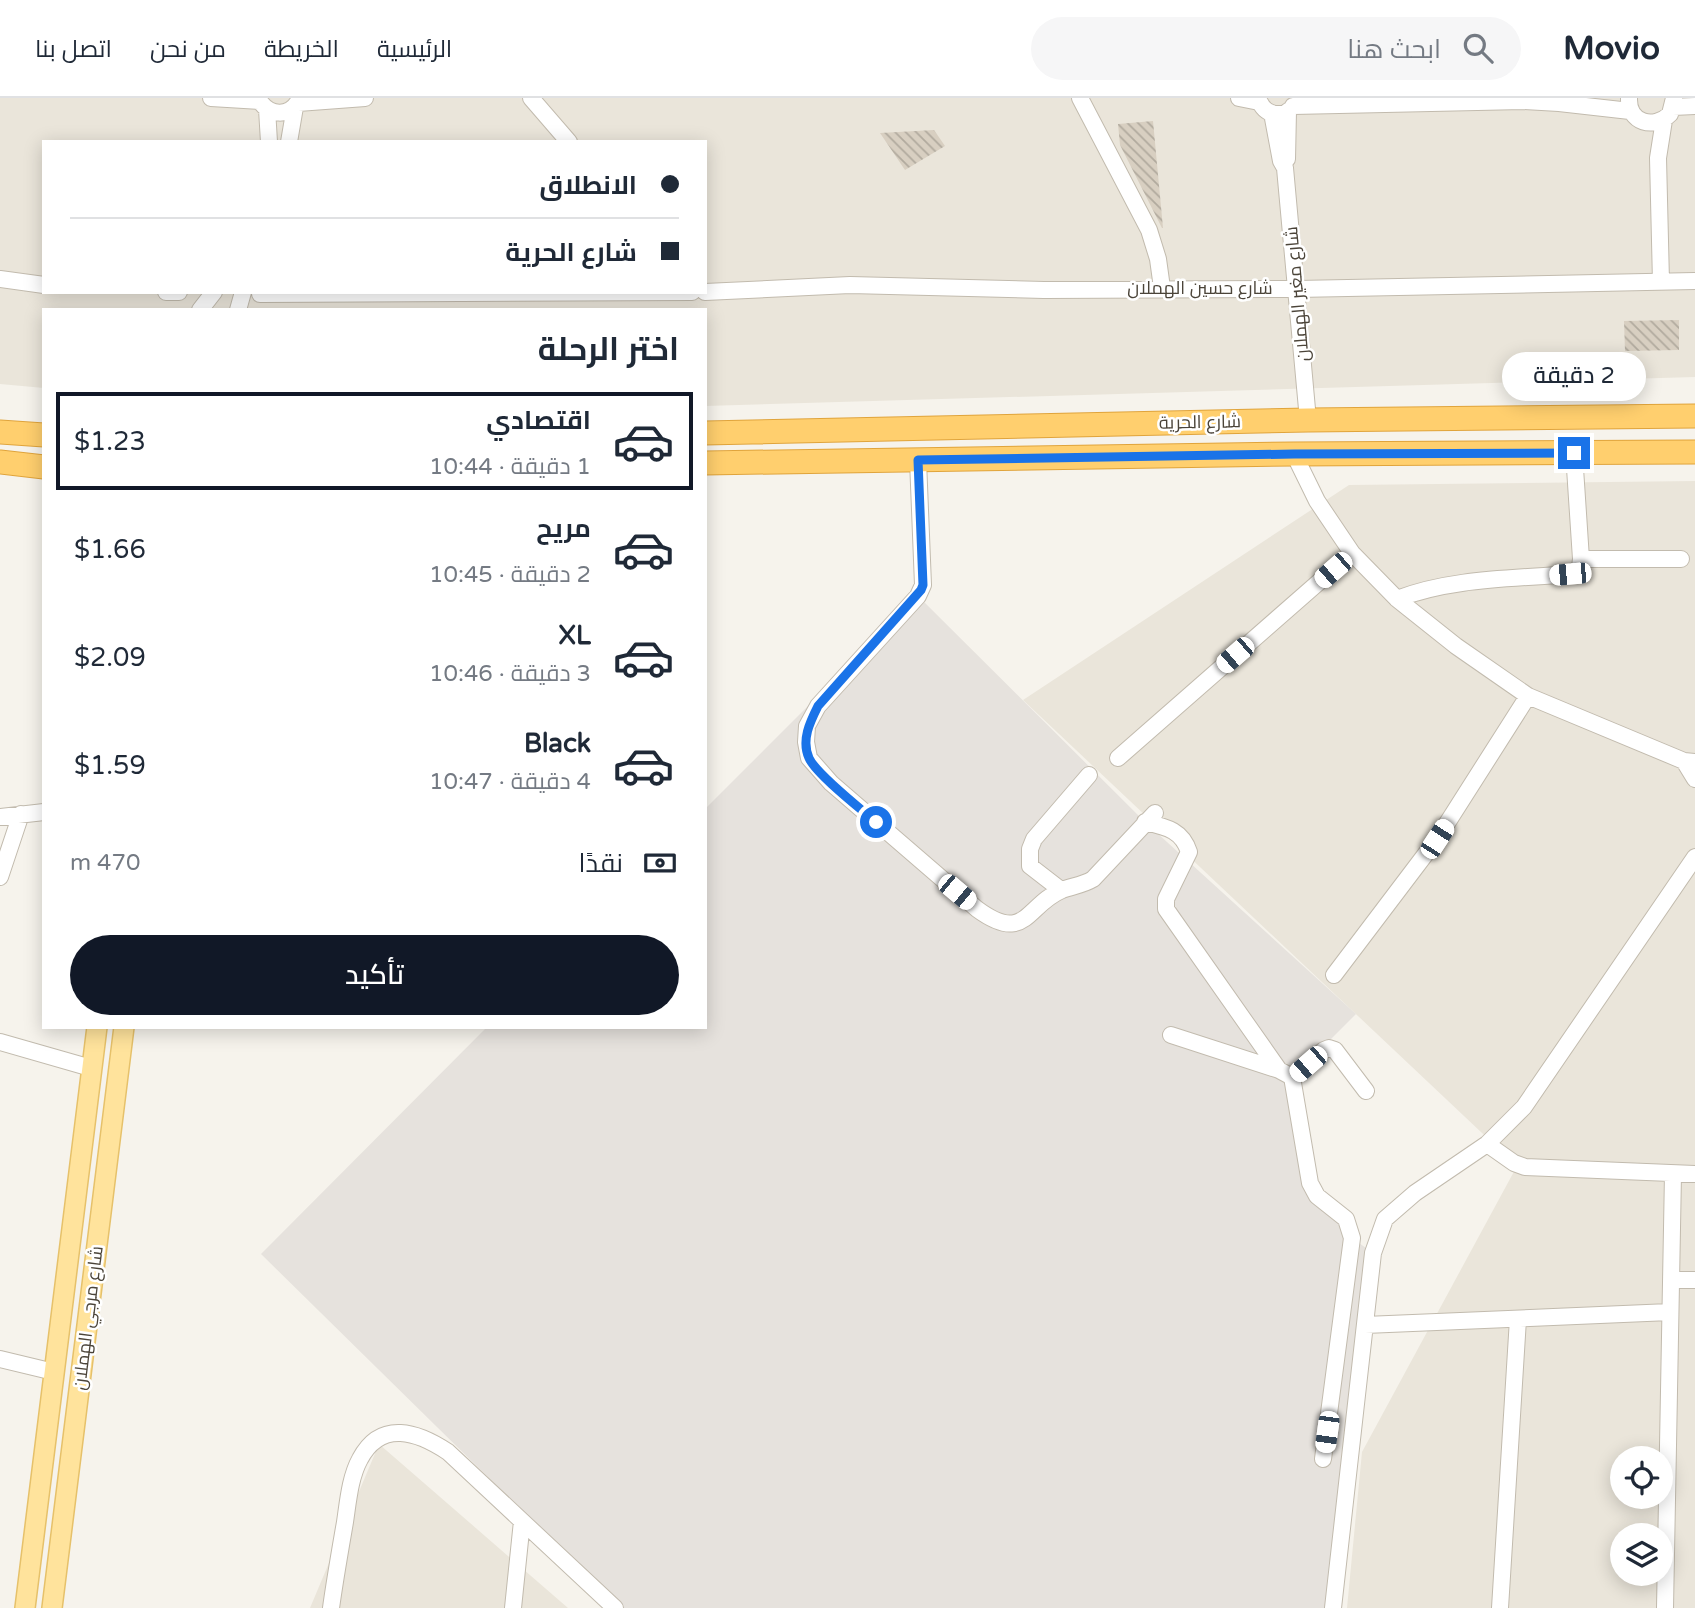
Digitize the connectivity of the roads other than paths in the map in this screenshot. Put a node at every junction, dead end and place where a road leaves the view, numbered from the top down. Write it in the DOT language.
graph roads {
  1 [pos="211,98"];
  2 [pos="365,98"];
  3 [pos="531,98"];
  4 [pos="1080,98"];
  5 [pos="1238,98"];
  6 [pos="1259,100"];
  7 [pos="261,103"];
  8 [pos="298,103"];
  9 [pos="1695,106"];
  10 [pos="1288,107"];
  11 [pos="1671,108"];
  12 [pos="1633,110"];
  13 [pos="269,140"];
  14 [pos="289,140"];
  15 [pos="567,140"];
  16 [pos="1658,158"];
  17 [pos="0,279"];
  18 [pos="1695,281"];
  19 [pos="1661,282"];
  20 [pos="42,285"];
  21 [pos="1162,288"];
  22 [pos="1297,289"];
  23 [pos="707,292"];
  24 [pos="212,294"];
  25 [pos="604,294"];
  26 [pos="259,299"];
  27 [pos="202,308"];
  28 [pos="1695,416"];
  29 [pos="1308,420"];
  30 [pos="0,432"];
  31 [pos="707,433"];
  32 [pos="42,435"];
  33 [pos="1695,452"];
  34 [pos="1574,453"];
  35 [pos="1294,454"];
  36 [pos="918,460"];
  37 [pos="0,463"];
  38 [pos="707,463"];
  39 [pos="42,467"];
  40 [pos="1352,553"];
  41 [pos="1581,559"];
  42 [pos="1681,559"];
  43 [pos="1397,599"];
  44 [pos="1528,696"];
  45 [pos="1118,758"];
  46 [pos="1689,762"];
  47 [pos="1089,775"];
  48 [pos="1695,779"];
  49 [pos="42,813"];
  50 [pos="21,814"];
  51 [pos="0,817"];
  52 [pos="1695,857"];
  53 [pos="0,877"];
  54 [pos="1060,890"];
  55 [pos="1334,975"];
  56 [pos="97,1029"];
  57 [pos="124,1029"];
  58 [pos="1171,1035"];
  59 [pos="0,1042"];
  60 [pos="91,1068"];
  61 [pos="1285,1074"];
  62 [pos="1366,1091"];
  63 [pos="1487,1144"];
  64 [pos="1673,1174"];
  65 [pos="1695,1174"];
  66 [pos="1671,1280"];
  67 [pos="1695,1280"];
  68 [pos="1670,1312"];
  69 [pos="1518,1319"];
  70 [pos="1365,1325"];
  71 [pos="0,1359"];
  72 [pos="54,1371"];
  73 [pos="1323,1459"];
  74 [pos="522,1521"];
  75 [pos="25,1608"];
  76 [pos="52,1608"];
  77 [pos="331,1608"];
  78 [pos="513,1608"];
  79 [pos="615,1608"];
  80 [pos="1333,1608"];
  81 [pos="1500,1608"];
  82 [pos="1665,1608"];
  1 -- 7 [label="street"];
  2 -- 8 [label="street"];
  3 -- 15 [label="street"];
  4 -- 21 [label="street"];
  5 -- 6 [label="street"];
  6 -- 10 [label="street"];
  7 -- 8 [label="street"];
  7 -- 13 [label="street"];
  8 -- 14 [label="street"];
  9 -- 11 [label="street"];
  10 -- 12 [label="street"];
  10 -- 22 [label="street, شارع مغير الهملان"];
  11 -- 12 [label="street"];
  11 -- 16 [label="street"];
  12 -- 16 [label="street"];
  16 -- 19 [label="street"];
  17 -- 20 [label="street"];
  18 -- 19 [label="street, شارع حسين الهملان"];
  19 -- 22 [label="street, شارع حسين الهملان"];
  21 -- 22 [label="street, شارع حسين الهملان"];
  21 -- 23 [label="street, شارع حسين الهملان"];
  22 -- 29 [label="street, شارع مغير الهملان"];
  24 -- 27 [label="street"];
  25 -- 26 [label="street"];
  28 -- 29 [label="highway, شارع الحرية"];
  29 -- 31 [label="highway, شارع الحرية"];
  30 -- 32 [label="highway"];
  33 -- 34 [label="highway, شارع الحرية"];
  34 -- 35 [label="highway, شارع الحرية"];
  34 -- 41 [label="street"];
  35 -- 36 [label="highway, شارع الحرية"];
  35 -- 40 [label="street"];
  36 -- 38 [label="highway, شارع الحرية"];
  36 -- 54 [label="street"];
  37 -- 39 [label="highway"];
  40 -- 43 [label="street"];
  40 -- 45 [label="street"];
  41 -- 42 [label="street"];
  41 -- 43 [label="street"];
  43 -- 44 [label="street"];
  44 -- 46 [label="street"];
  44 -- 55 [label="street"];
  46 -- 48 [label="street"];
  47 -- 54 [label="street"];
  49 -- 50 [label="street"];
  50 -- 51 [label="street"];
  50 -- 53 [label="street"];
  52 -- 63 [label="street"];
  54 -- 61 [label="street"];
  56 -- 60 [label="main road, شارع مرجي الهملان"];
  57 -- 76 [label="main road, شارع مرجي الهملان"];
  58 -- 61 [label="street"];
  59 -- 60 [label="street"];
  60 -- 72 [label="main road, شارع مرجي الهملان"];
  61 -- 62 [label="street"];
  61 -- 73 [label="street"];
  63 -- 64 [label="street"];
  63 -- 70 [label="street"];
  64 -- 65 [label="street"];
  64 -- 66 [label="street"];
  66 -- 67 [label="street"];
  66 -- 68 [label="street"];
  68 -- 69 [label="street"];
  68 -- 82 [label="street"];
  69 -- 70 [label="street"];
  69 -- 81 [label="street"];
  70 -- 80 [label="street"];
  71 -- 72 [label="street"];
  72 -- 75 [label="main road, شارع مرجي الهملان"];
  74 -- 77 [label="street"];
  74 -- 78 [label="street"];
  74 -- 79 [label="street"];
}
